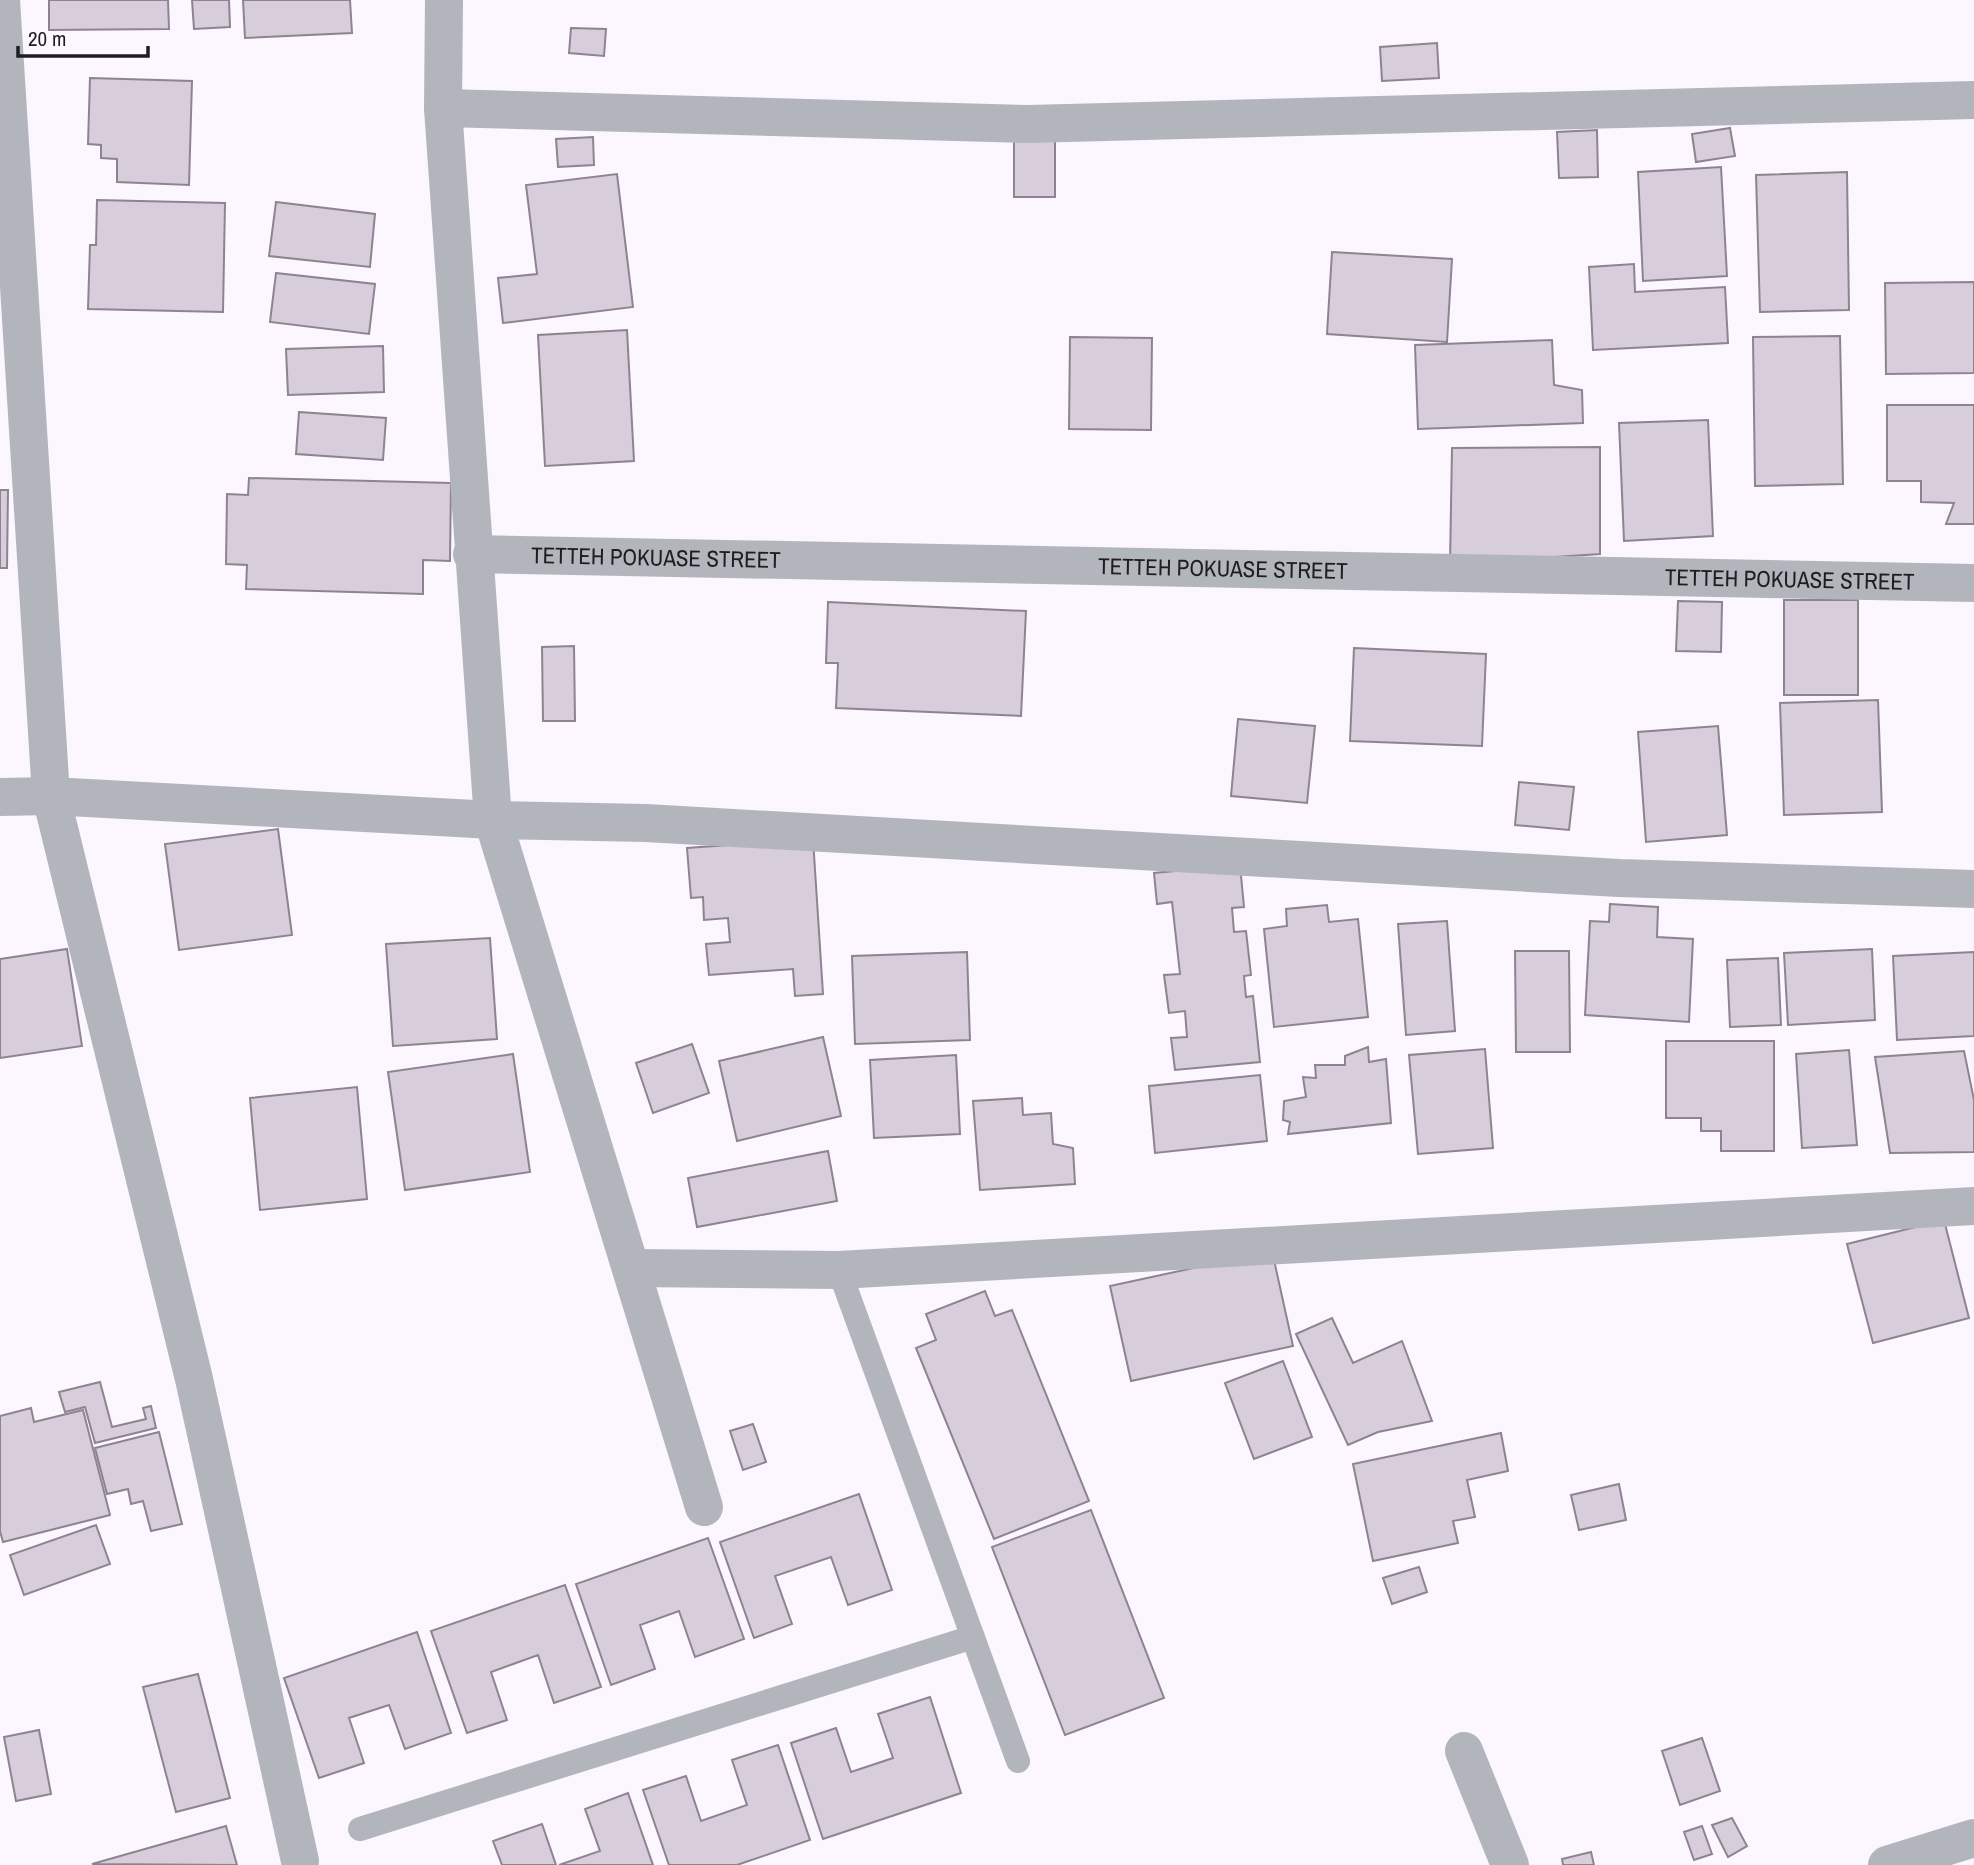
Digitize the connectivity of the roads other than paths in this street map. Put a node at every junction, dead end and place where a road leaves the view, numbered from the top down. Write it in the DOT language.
graph roads {
  1 [pos="1,0"];
  2 [pos="444,0"];
  3 [pos="1974,100"];
  4 [pos="443,108"];
  5 [pos="472,554"];
  6 [pos="1974,583"];
  7 [pos="51,796"];
  8 [pos="0,797"];
  9 [pos="493,820"];
  10 [pos="1974,889"];
  11 [pos="1974,1206"];
  12 [pos="632,1268"];
  13 [pos="839,1270"];
  14 [pos="704,1507"];
  15 [pos="973,1637"];
  16 [pos="1464,1751"];
  17 [pos="1018,1761"];
  18 [pos="360,1829"];
  19 [pos="1974,1838"];
  20 [pos="300,1861"];
  21 [pos="1510,1865"];
  22 [pos="1887,1865"];
  1 -- 7 [label="street"];
  2 -- 4 [label="street"];
  3 -- 4 [label="street"];
  4 -- 5 [label="street"];
  5 -- 6 [label="street, TETTEH POKUASE STREET"];
  5 -- 9 [label="street"];
  7 -- 8 [label="street"];
  7 -- 9 [label="street"];
  7 -- 20 [label="street"];
  9 -- 10 [label="street"];
  9 -- 12 [label="street"];
  11 -- 13 [label="street"];
  12 -- 13 [label="street"];
  12 -- 14 [label="street"];
  13 -- 15 [label="lane"];
  15 -- 17 [label="lane"];
  15 -- 18 [label="lane"];
  16 -- 21 [label="street"];
  19 -- 22 [label="street"];
}
